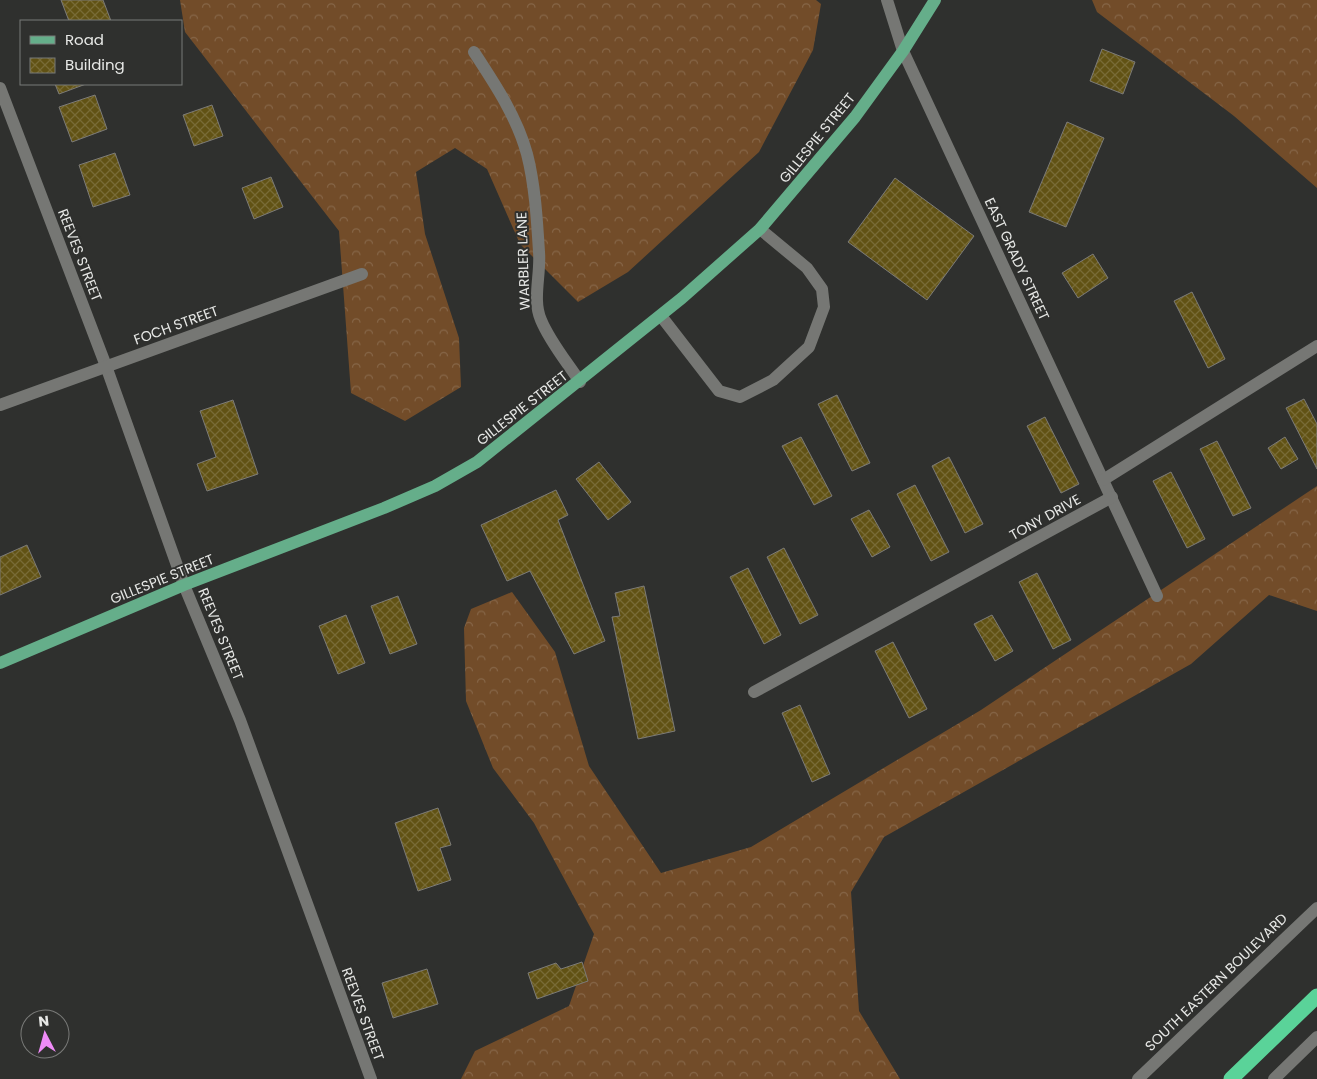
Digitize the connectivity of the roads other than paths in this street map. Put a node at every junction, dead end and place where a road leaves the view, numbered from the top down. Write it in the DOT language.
graph roads {
  1 [pos="887,0"];
  2 [pos="935,0"];
  3 [pos="903,51"];
  4 [pos="474,52"];
  5 [pos="0,88"];
  6 [pos="760,229"];
  7 [pos="362,274"];
  8 [pos="661,316"];
  9 [pos="1317,346"];
  10 [pos="106,366"];
  11 [pos="580,382"];
  12 [pos="0,405"];
  13 [pos="1103,480"];
  14 [pos="1112,498"];
  15 [pos="184,585"];
  16 [pos="1157,596"];
  17 [pos="0,662"];
  18 [pos="754,692"];
  19 [pos="1317,908"];
  20 [pos="1317,996"];
  21 [pos="1317,1037"];
  22 [pos="371,1079"];
  23 [pos="1138,1079"];
  24 [pos="1230,1079"];
  25 [pos="1274,1079"];
  1 -- 3 [label="street, EAST GRADY STREET"];
  2 -- 3 [label="main road, GILLESPIE STREET"];
  3 -- 6 [label="main road, GILLESPIE STREET"];
  3 -- 13 [label="street, EAST GRADY STREET"];
  4 -- 11 [label="street, WARBLER LANE"];
  5 -- 10 [label="street, REEVES STREET"];
  6 -- 8 [label="main road, GILLESPIE STREET"];
  6 -- 8 [label="street"];
  7 -- 10 [label="street, FOCH STREET"];
  8 -- 11 [label="main road, GILLESPIE STREET"];
  9 -- 13 [label="street"];
  10 -- 12 [label="street, FOCH STREET"];
  10 -- 15 [label="street, REEVES STREET"];
  11 -- 15 [label="main road, GILLESPIE STREET"];
  13 -- 14 [label="street"];
  14 -- 16 [label="street"];
  14 -- 18 [label="street, TONY DRIVE"];
  15 -- 17 [label="main road, GILLESPIE STREET"];
  15 -- 22 [label="street, REEVES STREET"];
  19 -- 23 [label="street, SOUTH EASTERN BOULEVARD"];
  20 -- 24 [label="highway"];
  21 -- 25 [label="street"];
}
